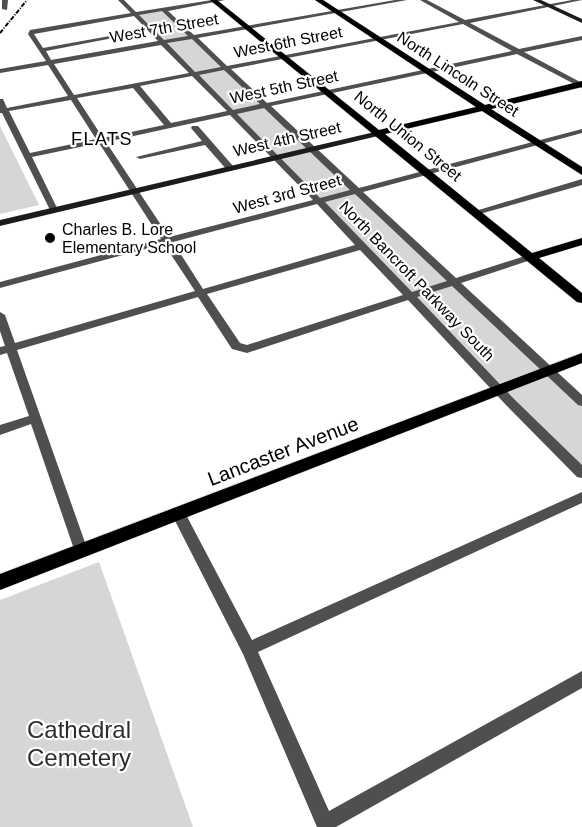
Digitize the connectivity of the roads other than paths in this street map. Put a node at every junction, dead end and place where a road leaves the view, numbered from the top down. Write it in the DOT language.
graph roads {
  1 [pos="5,0"];
  2 [pos="120,0"];
  3 [pos="216,0"];
  4 [pos="318,0"];
  5 [pos="404,0"];
  6 [pos="423,0"];
  7 [pos="536,0"];
  8 [pos="581,0"];
  9 [pos="549,6"];
  10 [pos="5,9"];
  11 [pos="163,9"];
  12 [pos="336,12"];
  13 [pos="139,13"];
  14 [pos="171,18"];
  15 [pos="582,21"];
  16 [pos="465,22"];
  17 [pos="247,27"];
  18 [pos="193,37"];
  19 [pos="110,38"];
  20 [pos="582,38"];
  21 [pos="378,39"];
  22 [pos="162,42"];
  23 [pos="42,50"];
  24 [pos="518,52"];
  25 [pos="284,57"];
  26 [pos="49,62"];
  27 [pos="226,68"];
  28 [pos="0,70"];
  29 [pos="427,71"];
  30 [pos="193,74"];
  31 [pos="135,85"];
  32 [pos="581,85"];
  33 [pos="328,92"];
  34 [pos="73,97"];
  35 [pos="0,101"];
  36 [pos="266,105"];
  37 [pos="483,108"];
  38 [pos="2,111"];
  39 [pos="231,112"];
  40 [pos="169,126"];
  41 [pos="195,128"];
  42 [pos="582,132"];
  43 [pos="379,133"];
  44 [pos="101,140"];
  45 [pos="207,142"];
  46 [pos="537,143"];
  47 [pos="312,148"];
  48 [pos="27,156"];
  49 [pos="140,157"];
  50 [pos="275,157"];
  51 [pos="230,168"];
  52 [pos="427,172"];
  53 [pos="582,172"];
  54 [pos="582,182"];
  55 [pos="134,191"];
  56 [pos="356,191"];
  57 [pos="319,201"];
  58 [pos="54,210"];
  59 [pos="476,212"];
  60 [pos="0,223"];
  61 [pos="167,241"];
  62 [pos="582,241"];
  63 [pos="362,246"];
  64 [pos="531,257"];
  65 [pos="454,282"];
  66 [pos="0,285"];
  67 [pos="201,293"];
  68 [pos="410,297"];
  69 [pos="582,298"];
  70 [pos="0,315"];
  71 [pos="6,349"];
  72 [pos="582,358"];
  73 [pos="549,371"];
  74 [pos="501,390"];
  75 [pos="582,402"];
  76 [pos="35,418"];
  77 [pos="0,430"];
  78 [pos="582,473"];
  79 [pos="582,497"];
  80 [pos="178,513"];
  81 [pos="81,551"];
  82 [pos="0,582"];
  83 [pos="249,649"];
  84 [pos="582,679"];
  85 [pos="326,825"];
  1 -- 10 [label="street"];
  2 -- 13 [label="street, North Bancroft Parkway South"];
  3 -- 11 [label="street"];
  3 -- 17 [label="main road, North Union Street"];
  4 -- 12 [label="main road, North Lincoln Street"];
  5 -- 12 [label="street, West 7th Street"];
  6 -- 16 [label="street"];
  7 -- 9 [label="street"];
  8 -- 9 [label="street, West 6th Street"];
  9 -- 15 [label="street"];
  9 -- 16 [label="street, West 6th Street"];
  11 -- 13 [label="street"];
  11 -- 14 [label="street, North Bancroft Parkway South"];
  12 -- 17 [label="street, West 7th Street"];
  12 -- 21 [label="main road, North Lincoln Street"];
  13 -- 14 [label="street"];
  13 -- 22 [label="street, North Bancroft Parkway South"];
  13 -- 23 [label="street"];
  14 -- 18 [label="street, North Bancroft Parkway South"];
  16 -- 21 [label="street, West 6th Street"];
  16 -- 24 [label="street"];
  17 -- 18 [label="street, West 7th Street"];
  17 -- 25 [label="main road, North Union Street"];
  18 -- 22 [label="street, West 7th Street"];
  18 -- 27 [label="street, North Bancroft Parkway South"];
  19 -- 23 [label="street"];
  20 -- 24 [label="street, West 5th Street"];
  21 -- 25 [label="street, West 6th Street"];
  21 -- 29 [label="main road, North Lincoln Street"];
  22 -- 26 [label="street, West 7th Street"];
  22 -- 30 [label="street, North Bancroft Parkway South"];
  23 -- 26 [label="street"];
  24 -- 29 [label="street, West 5th Street"];
  24 -- 32 [label="street"];
  25 -- 27 [label="street, West 6th Street"];
  25 -- 33 [label="main road, North Union Street"];
  26 -- 28 [label="street, West 7th Street"];
  26 -- 34 [label="street"];
  27 -- 30 [label="street, West 6th Street"];
  27 -- 36 [label="street, North Bancroft Parkway South"];
  29 -- 33 [label="street, West 5th Street"];
  29 -- 37 [label="main road, North Lincoln Street"];
  30 -- 31 [label="street, West 6th Street"];
  30 -- 39 [label="street, North Bancroft Parkway South"];
  31 -- 34 [label="street, West 6th Street"];
  31 -- 40 [label="street"];
  32 -- 37 [label="main road, West 4th Street"];
  33 -- 36 [label="street, West 5th Street"];
  33 -- 43 [label="main road, North Union Street"];
  34 -- 38 [label="street, West 6th Street"];
  34 -- 44 [label="street"];
  35 -- 38 [label="street"];
  36 -- 39 [label="street, West 5th Street"];
  36 -- 47 [label="street, North Bancroft Parkway South"];
  37 -- 43 [label="main road, West 4th Street"];
  37 -- 46 [label="main road, North Lincoln Street"];
  38 -- 48 [label="street"];
  39 -- 40 [label="street, West 5th Street"];
  39 -- 50 [label="street, North Bancroft Parkway South"];
  40 -- 44 [label="street, West 5th Street"];
  41 -- 45 [label="street"];
  42 -- 46 [label="street, West 3rd Street"];
  43 -- 47 [label="street, West 4th Street"];
  43 -- 52 [label="main road, North Union Street"];
  44 -- 48 [label="street, West 5th Street"];
  44 -- 55 [label="street"];
  45 -- 49 [label="street"];
  45 -- 51 [label="street"];
  46 -- 52 [label="street, West 3rd Street"];
  46 -- 53 [label="main road, North Lincoln Street"];
  47 -- 50 [label="street, West 4th Street"];
  47 -- 56 [label="street, North Bancroft Parkway South"];
  48 -- 58 [label="street"];
  50 -- 51 [label="street, West 4th Street"];
  50 -- 57 [label="street, North Bancroft Parkway South"];
  51 -- 55 [label="street, West 4th Street"];
  52 -- 56 [label="street, West 3rd Street"];
  52 -- 59 [label="main road, North Union Street"];
  54 -- 59 [label="street"];
  55 -- 58 [label="street, West 4th Street"];
  55 -- 61 [label="street"];
  56 -- 57 [label="street, West 3rd Street"];
  56 -- 65 [label="street, North Bancroft Parkway South"];
  57 -- 61 [label="street, West 3rd Street"];
  57 -- 63 [label="street, North Bancroft Parkway South"];
  58 -- 60 [label="street, West 4th Street"];
  59 -- 64 [label="main road, North Union Street"];
  61 -- 66 [label="street, West 3rd Street"];
  61 -- 67 [label="street"];
  62 -- 64 [label="main road"];
  63 -- 67 [label="street"];
  63 -- 68 [label="street, North Bancroft Parkway South"];
  64 -- 65 [label="street"];
  64 -- 69 [label="main road, North Union Street"];
  65 -- 68 [label="street"];
  65 -- 73 [label="street, North Bancroft Parkway South"];
  67 -- 68 [label="street"];
  67 -- 71 [label="street"];
  68 -- 74 [label="street, North Bancroft Parkway South"];
  70 -- 71 [label="street"];
  71 -- 76 [label="street"];
  72 -- 73 [label="main road, Lancaster Avenue"];
  73 -- 74 [label="main road, Lancaster Avenue"];
  73 -- 75 [label="street, North Bancroft Parkway South"];
  74 -- 78 [label="street, North Bancroft Parkway South"];
  74 -- 80 [label="main road, Lancaster Avenue"];
  76 -- 77 [label="street"];
  76 -- 81 [label="street"];
  79 -- 83 [label="street"];
  80 -- 81 [label="main road, Lancaster Avenue"];
  80 -- 83 [label="street"];
  81 -- 82 [label="main road, Lancaster Avenue"];
  83 -- 85 [label="street"];
  84 -- 85 [label="street"];
}
